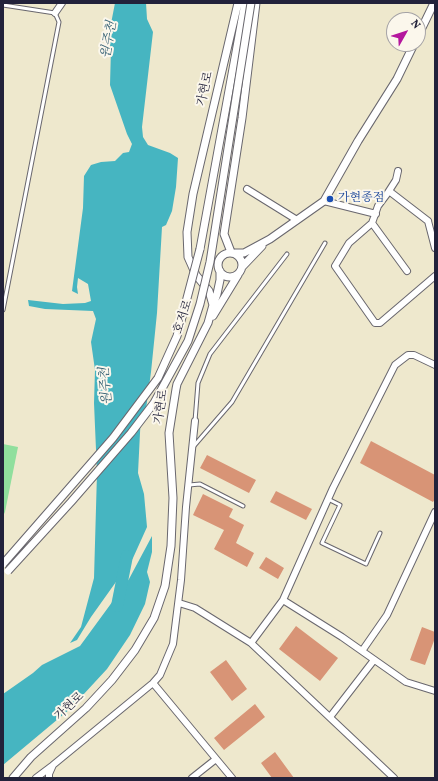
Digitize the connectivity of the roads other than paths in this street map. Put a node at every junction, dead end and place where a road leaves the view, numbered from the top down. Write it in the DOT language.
graph roads {
  1 [pos="62,3"];
  2 [pos="238,3"];
  3 [pos="245,3"];
  4 [pos="251,3"];
  5 [pos="256,3"];
  6 [pos="434,3"];
  7 [pos="3,5"];
  8 [pos="55,13"];
  9 [pos="426,20"];
  10 [pos="410,52"];
  11 [pos="398,171"];
  12 [pos="248,189"];
  13 [pos="389,191"];
  14 [pos="324,201"];
  15 [pos="376,214"];
  16 [pos="297,220"];
  17 [pos="435,220"];
  18 [pos="428,221"];
  19 [pos="372,223"];
  20 [pos="270,239"];
  21 [pos="325,243"];
  22 [pos="435,248"];
  23 [pos="233,253"];
  24 [pos="287,254"];
  25 [pos="242,267"];
  26 [pos="220,271"];
  27 [pos="407,271"];
  28 [pos="238,275"];
  29 [pos="435,276"];
  30 [pos="4,296"];
  31 [pos="213,305"];
  32 [pos="3,310"];
  33 [pos="208,323"];
  34 [pos="435,365"];
  35 [pos="196,421"];
  36 [pos="193,447"];
  37 [pos="189,485"];
  38 [pos="328,499"];
  39 [pos="243,506"];
  40 [pos="435,512"];
  41 [pos="380,533"];
  42 [pos="3,564"];
  43 [pos="6,574"];
  44 [pos="283,600"];
  45 [pos="179,603"];
  46 [pos="251,643"];
  47 [pos="362,651"];
  48 [pos="374,660"];
  49 [pos="153,683"];
  50 [pos="435,691"];
  51 [pos="330,718"];
  52 [pos="216,759"];
  53 [pos="53,765"];
  54 [pos="13,778"];
  55 [pos="36,778"];
  56 [pos="49,778"];
  57 [pos="192,778"];
  58 [pos="232,778"];
  59 [pos="394,778"];
  1 -- 8 [label="street"];
  2 -- 31 [label="street, 가현로"];
  3 -- 42 [label="street, 호저로, bridge"];
  4 -- 43 [label="street, 호저로, bridge"];
  5 -- 23 [label="street"];
  6 -- 9 [label="street"];
  7 -- 8 [label="lane"];
  8 -- 30 [label="lane"];
  10 -- 14 [label="street"];
  11 -- 13 [label="street"];
  12 -- 16 [label="street"];
  13 -- 15 [label="street"];
  13 -- 18 [label="street"];
  14 -- 15 [label="street"];
  14 -- 16 [label="street"];
  15 -- 19 [label="street"];
  16 -- 20 [label="street"];
  17 -- 18 [label="street"];
  18 -- 22 [label="street"];
  19 -- 27 [label="street"];
  19 -- 29 [label="street"];
  20 -- 23 [label="street"];
  20 -- 25 [label="street"];
  21 -- 36 [label="lane"];
  23 -- 25 [label="street"];
  23 -- 26 [label="street"];
  24 -- 35 [label="lane"];
  25 -- 28 [label="street"];
  26 -- 28 [label="street"];
  26 -- 31 [label="street"];
  28 -- 33 [label="street"];
  30 -- 32 [label="lane"];
  31 -- 33 [label="street, 가현로"];
  33 -- 54 [label="street, 가현로"];
  34 -- 38 [label="street"];
  35 -- 36 [label="street"];
  36 -- 37 [label="street"];
  37 -- 39 [label="lane"];
  37 -- 45 [label="street"];
  38 -- 41 [label="lane"];
  38 -- 44 [label="street"];
  40 -- 47 [label="street"];
  44 -- 46 [label="street"];
  44 -- 47 [label="street"];
  45 -- 46 [label="street"];
  45 -- 49 [label="street"];
  46 -- 51 [label="street"];
  47 -- 48 [label="street"];
  48 -- 50 [label="street"];
  48 -- 51 [label="street"];
  49 -- 52 [label="street"];
  49 -- 53 [label="street"];
  51 -- 59 [label="street"];
  52 -- 57 [label="street"];
  52 -- 58 [label="street"];
  53 -- 55 [label="street"];
  53 -- 56 [label="street"];
}
